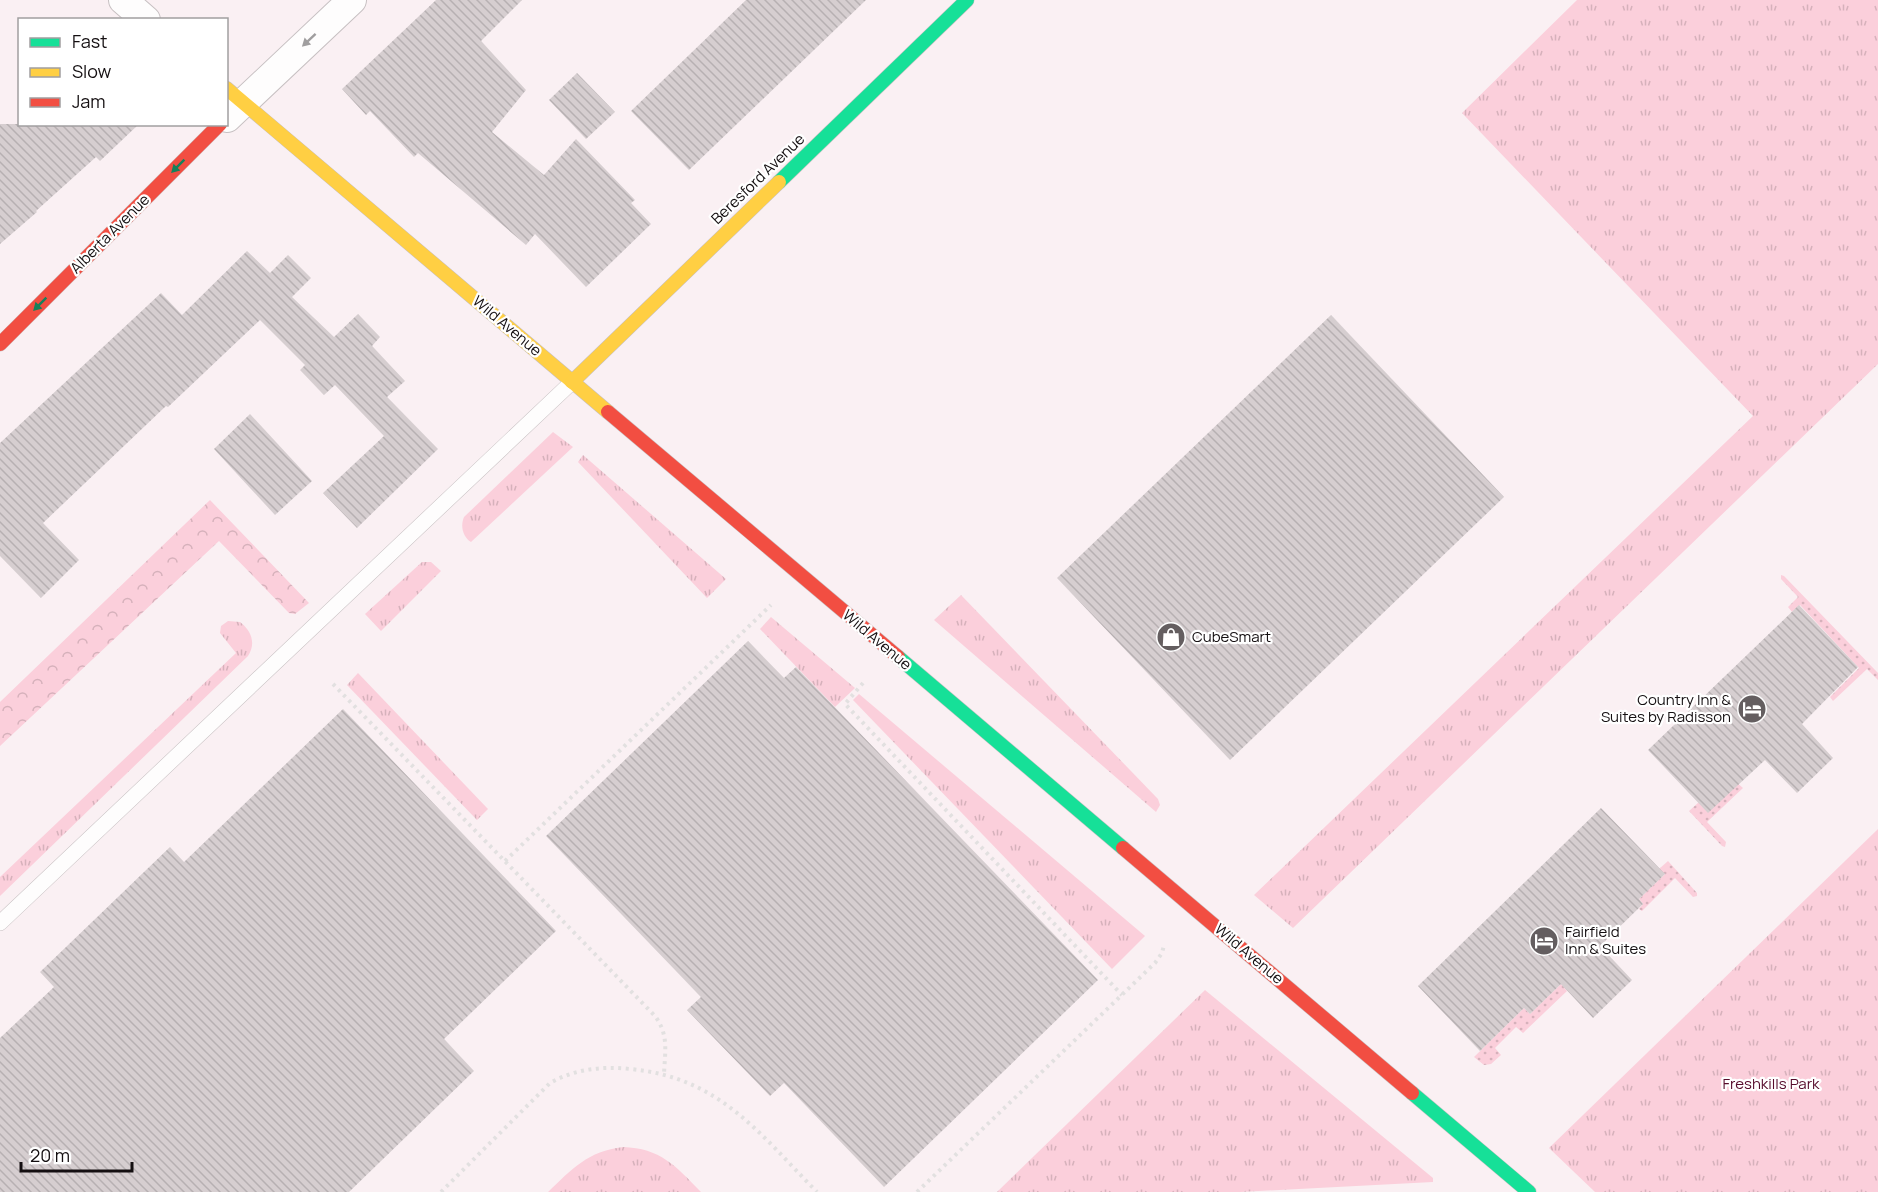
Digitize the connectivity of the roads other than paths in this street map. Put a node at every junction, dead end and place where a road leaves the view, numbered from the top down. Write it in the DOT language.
graph roads {
  1 [pos="123,0"];
  2 [pos="352,0"];
  3 [pos="967,0"];
  4 [pos="144,18"];
  5 [pos="232,102"];
  6 [pos="218,126"];
  7 [pos="0,344"];
  8 [pos="572,382"];
  9 [pos="0,923"];
  10 [pos="1529,1192"];
  1 -- 4 [label="street"];
  2 -- 5 [label="street, one-way"];
  3 -- 8 [label="street, Beresford Avenue"];
  5 -- 8 [label="street, Wild Avenue"];
  6 -- 7 [label="street, Alberta Avenue, one-way"];
  8 -- 9 [label="lane"];
  8 -- 10 [label="street, Wild Avenue"];
}
